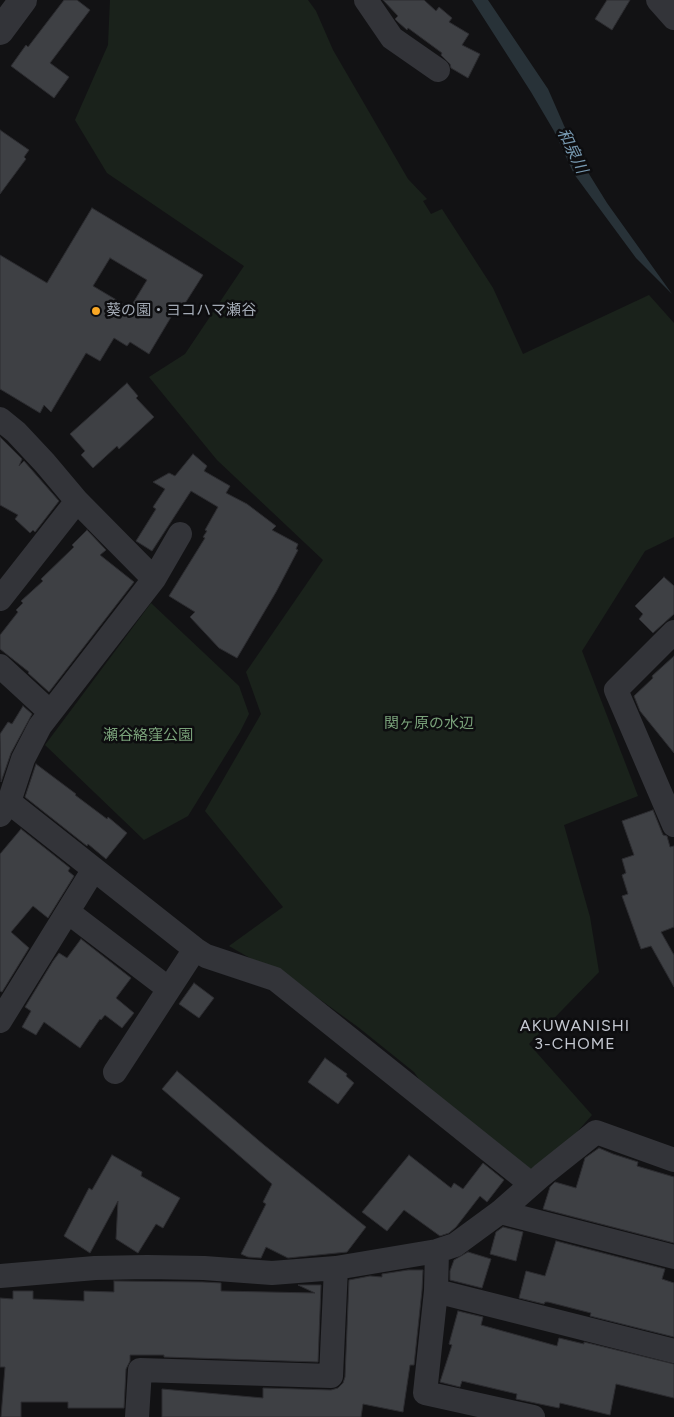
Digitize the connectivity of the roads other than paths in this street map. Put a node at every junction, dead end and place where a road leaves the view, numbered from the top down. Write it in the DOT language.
graph roads {
  1 [pos="22,0"];
  2 [pos="366,0"];
  3 [pos="0,31"];
  4 [pos="438,70"];
  5 [pos="0,419"];
  6 [pos="77,502"];
  7 [pos="180,534"];
  8 [pos="154,579"];
  9 [pos="0,599"];
  10 [pos="674,632"];
  11 [pos="0,666"];
  12 [pos="50,712"];
  13 [pos="5,809"];
  14 [pos="674,825"];
  15 [pos="94,870"];
  16 [pos="68,912"];
  17 [pos="196,950"];
  18 [pos="169,989"];
  19 [pos="0,1021"];
  20 [pos="115,1072"];
  21 [pos="674,1160"];
  22 [pos="531,1184"];
  23 [pos="500,1212"];
  24 [pos="437,1251"];
  25 [pos="674,1257"];
  26 [pos="336,1268"];
  27 [pos="0,1276"];
  28 [pos="436,1291"];
  29 [pos="674,1351"];
  30 [pos="137,1417"];
  31 [pos="534,1417"];
  1 -- 3 [label="street"];
  2 -- 4 [label="street"];
  5 -- 6 [label="street"];
  6 -- 8 [label="street"];
  6 -- 9 [label="street"];
  7 -- 8 [label="street"];
  8 -- 12 [label="street"];
  10 -- 14 [label="street"];
  11 -- 12 [label="street"];
  12 -- 13 [label="street"];
  13 -- 15 [label="street"];
  15 -- 16 [label="street"];
  15 -- 17 [label="street"];
  16 -- 18 [label="street"];
  16 -- 19 [label="street"];
  17 -- 18 [label="street"];
  17 -- 22 [label="street"];
  18 -- 20 [label="street"];
  21 -- 22 [label="street"];
  22 -- 23 [label="street"];
  23 -- 24 [label="street"];
  23 -- 25 [label="street"];
  24 -- 26 [label="street"];
  24 -- 28 [label="street"];
  26 -- 27 [label="street"];
  26 -- 30 [label="street"];
  28 -- 29 [label="street"];
  28 -- 31 [label="street"];
}
